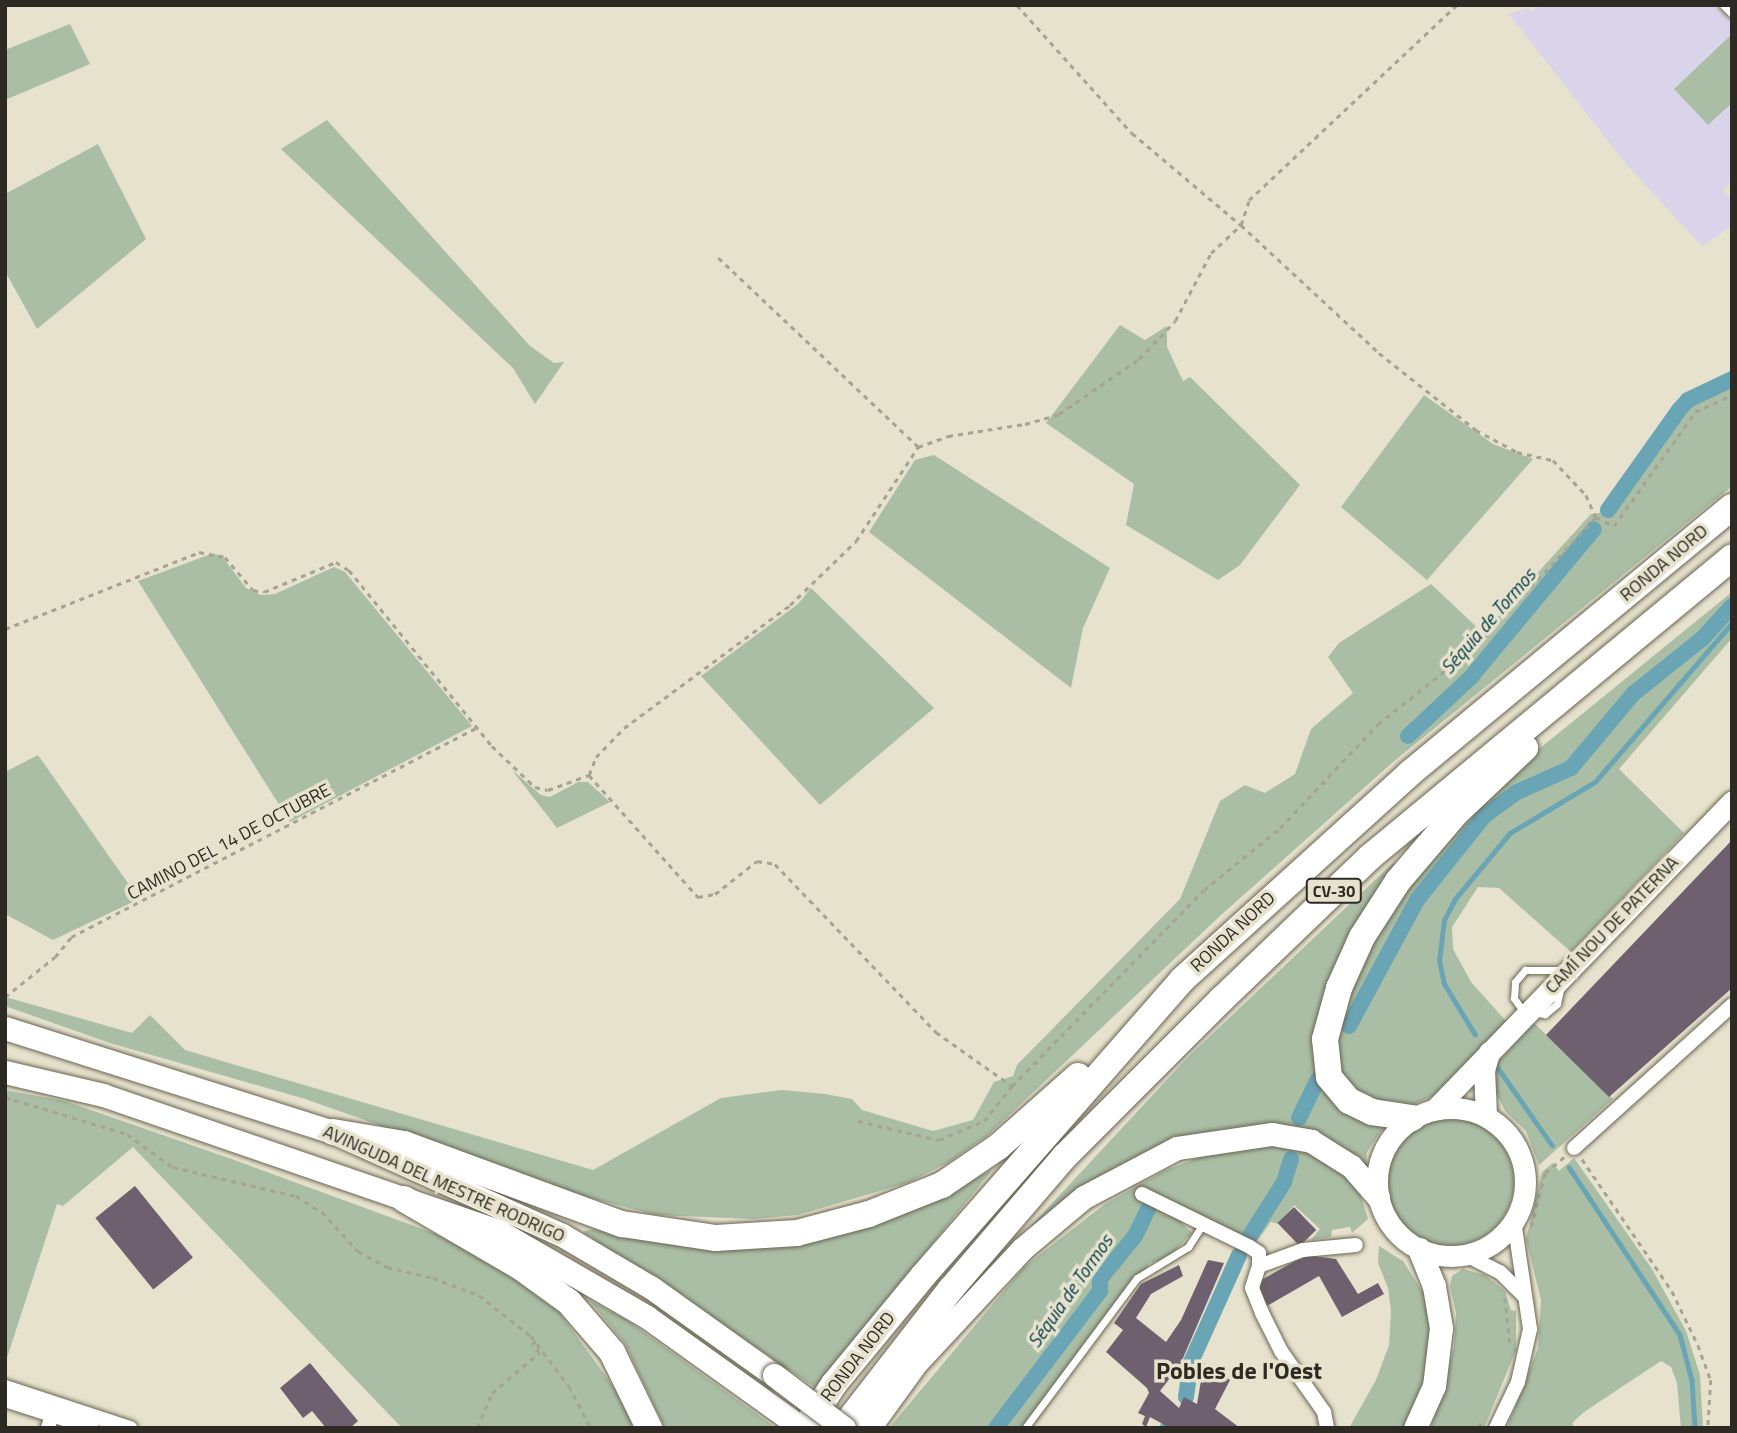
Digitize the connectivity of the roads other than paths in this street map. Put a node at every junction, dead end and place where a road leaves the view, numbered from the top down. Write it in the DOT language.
graph roads {
  1 [pos="1723,5"];
  2 [pos="1732,14"];
  3 [pos="1732,507"];
  4 [pos="1732,558"];
  5 [pos="1581,681"];
  6 [pos="1729,810"];
  7 [pos="1565,973"];
  8 [pos="1182,980"];
  9 [pos="1732,1005"];
  10 [pos="1526,1013"];
  11 [pos="5,1028"];
  12 [pos="1491,1048"];
  13 [pos="5,1072"];
  14 [pos="1436,1108"];
  15 [pos="1486,1115"];
  16 [pos="1412,1118"];
  17 [pos="1104,1121"];
  18 [pos="333,1132"];
  19 [pos="1574,1147"];
  20 [pos="1142,1194"];
  21 [pos="1378,1197"];
  22 [pos="404,1199"];
  23 [pos="1514,1221"];
  24 [pos="1203,1224"];
  25 [pos="1356,1245"];
  26 [pos="1419,1249"];
  27 [pos="1466,1255"];
  28 [pos="1259,1266"];
  29 [pos="1525,1297"];
  30 [pos="918,1361"];
  31 [pos="5,1387"];
  32 [pos="5,1399"];
  33 [pos="56,1422"];
  34 [pos="92,1428"];
  35 [pos="130,1428"];
  36 [pos="649,1428"];
  37 [pos="804,1428"];
  38 [pos="844,1428"];
  39 [pos="869,1428"];
  40 [pos="1025,1428"];
  41 [pos="1327,1428"];
  42 [pos="1415,1428"];
  43 [pos="1496,1428"];
  1 -- 2 [label="lane"];
  3 -- 8 [label="highway, RONDA NORD / CV-30"];
  4 -- 5 [label="highway, RONDA NORD / CV-30"];
  5 -- 16 [label="highway"];
  5 -- 17 [label="highway, RONDA NORD / CV-30"];
  6 -- 7 [label="street, CAMÍ NOU DE PATERNA"];
  7 -- 10 [label="street, CAMÍ NOU DE PATERNA"];
  7 -- 10 [label="lane"];
  8 -- 18 [label="highway"];
  8 -- 37 [label="highway, RONDA NORD / CV-30"];
  9 -- 19 [label="street"];
  10 -- 12 [label="street, CAMÍ NOU DE PATERNA"];
  11 -- 18 [label="main road, AVINGUDA DEL MESTRE RODRIGO"];
  12 -- 14 [label="street, CAMÍ NOU DE PATERNA"];
  12 -- 15 [label="street"];
  13 -- 22 [label="main road, AVINGUDA DEL MESTRE RODRIGO"];
  14 -- 15 [label="street"];
  14 -- 16 [label="street"];
  15 -- 23 [label="street"];
  16 -- 21 [label="street"];
  17 -- 30 [label="main road"];
  17 -- 38 [label="highway, RONDA NORD / CV-30"];
  18 -- 38 [label="main road, AVINGUDA DEL MESTRE RODRIGO, bridge"];
  20 -- 24 [label="street"];
  21 -- 26 [label="street"];
  21 -- 30 [label="main road"];
  22 -- 36 [label="highway"];
  22 -- 37 [label="main road, AVINGUDA DEL MESTRE RODRIGO"];
  23 -- 27 [label="street"];
  23 -- 29 [label="street"];
  24 -- 28 [label="street"];
  24 -- 40 [label="lane"];
  25 -- 28 [label="street"];
  26 -- 27 [label="street"];
  26 -- 42 [label="main road"];
  27 -- 29 [label="street"];
  28 -- 41 [label="street"];
  29 -- 43 [label="street"];
  30 -- 39 [label="main road"];
  31 -- 35 [label="street"];
  32 -- 33 [label="street"];
  33 -- 34 [label="street"];
}
